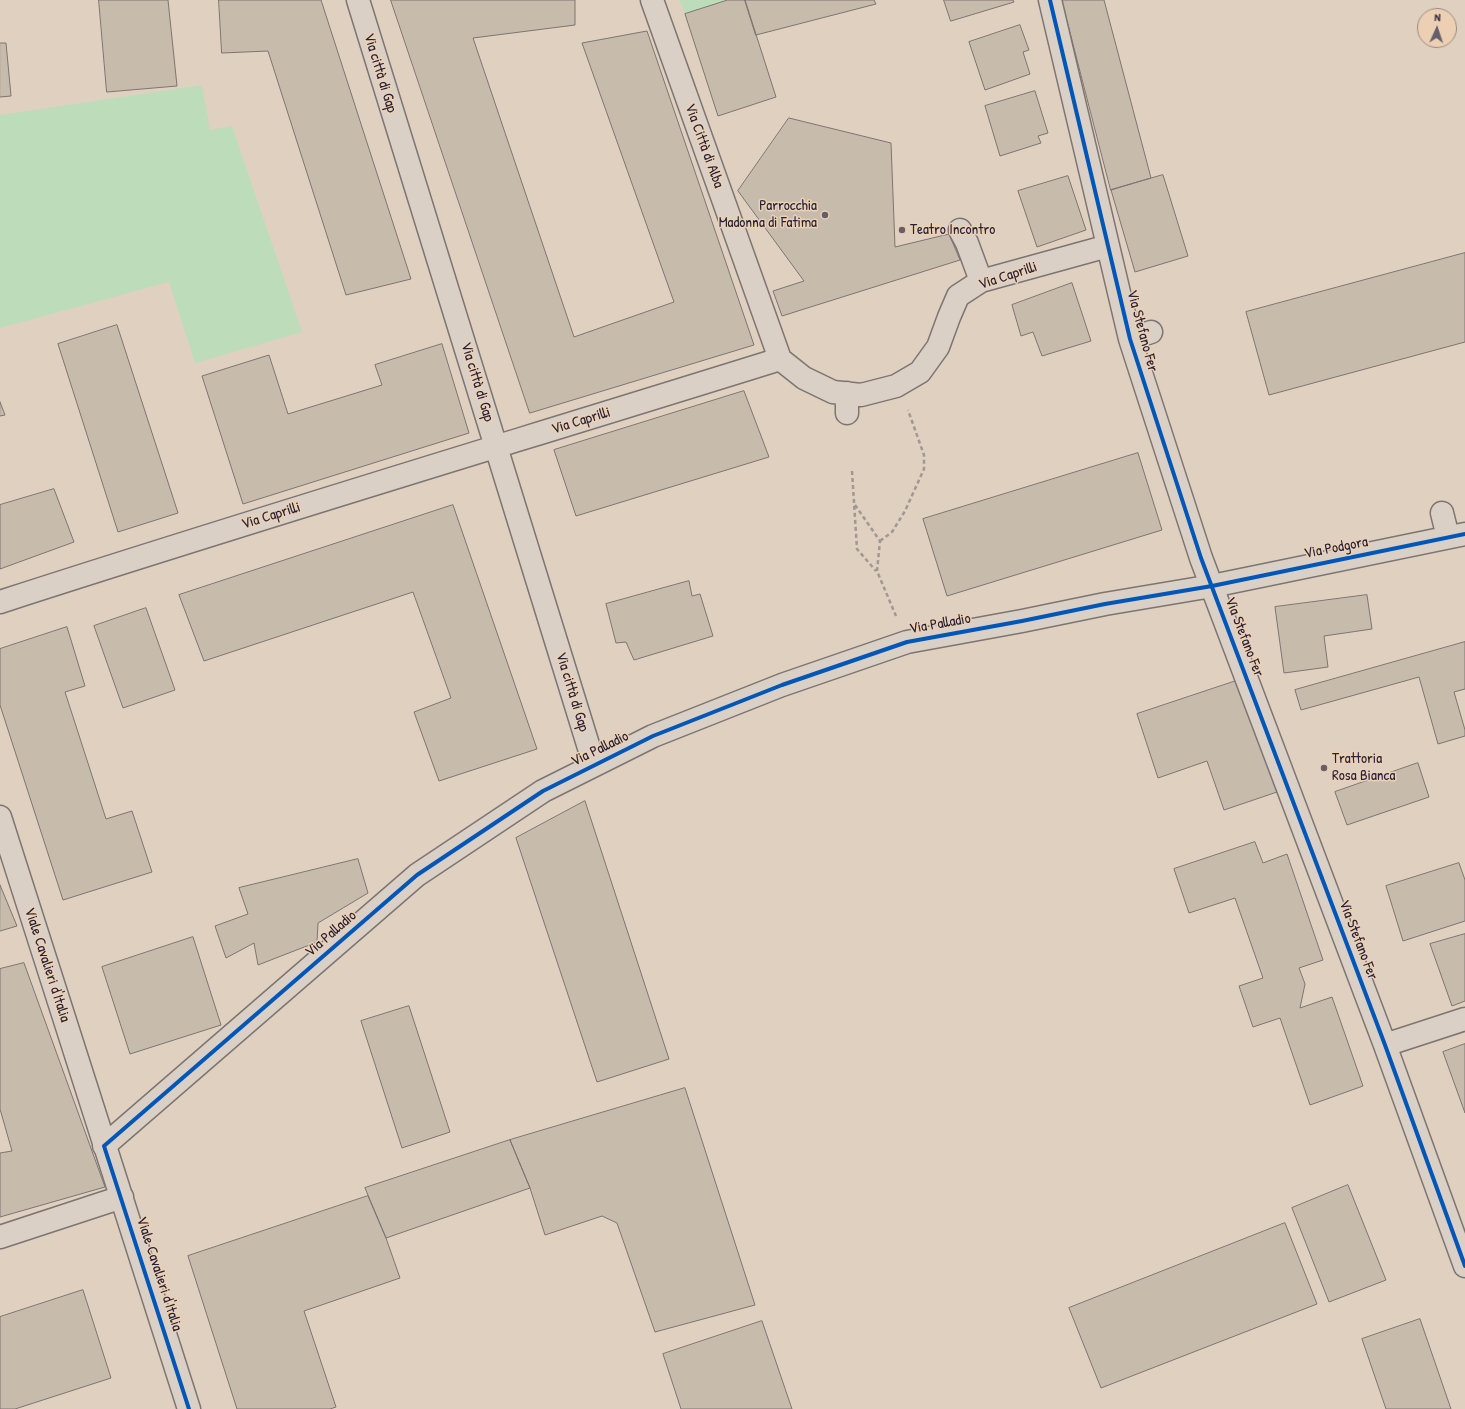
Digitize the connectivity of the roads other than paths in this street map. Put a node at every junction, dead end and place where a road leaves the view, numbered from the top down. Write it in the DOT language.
graph roads {
  1 [pos="358,0"];
  2 [pos="652,0"];
  3 [pos="1050,0"];
  4 [pos="960,230"];
  5 [pos="1108,246"];
  6 [pos="981,281"];
  7 [pos="1150,332"];
  8 [pos="1130,339"];
  9 [pos="780,359"];
  10 [pos="497,447"];
  11 [pos="1442,513"];
  12 [pos="1457,536"];
  13 [pos="1212,586"];
  14 [pos="0,602"];
  15 [pos="594,764"];
  16 [pos="0,817"];
  17 [pos="1465,1019"];
  18 [pos="1384,1045"];
  19 [pos="104,1146"];
  20 [pos="122,1197"];
  21 [pos="0,1237"];
  22 [pos="1465,1266"];
  23 [pos="189,1409"];
  1 -- 10 [label="street, Via città di Gap"];
  2 -- 9 [label="street, Via Città di Alba"];
  3 -- 5 [label="street, Via Stefano Fer"];
  4 -- 6 [label="street"];
  5 -- 6 [label="street, Via Caprilli"];
  5 -- 8 [label="street, Via Stefano Fer"];
  6 -- 9 [label="street, Via Caprilli"];
  7 -- 8 [label="street"];
  8 -- 13 [label="street, Via Stefano Fer"];
  9 -- 10 [label="street, Via Caprilli"];
  10 -- 14 [label="street, Via Caprilli"];
  10 -- 15 [label="street, Via città di Gap"];
  11 -- 12 [label="street"];
  12 -- 13 [label="street, Via Podgora"];
  13 -- 15 [label="street, Via Palladio"];
  13 -- 18 [label="street, Via Stefano Fer"];
  15 -- 19 [label="street, Via Palladio"];
  16 -- 19 [label="street, Viale Cavalieri d'Italia"];
  17 -- 18 [label="street"];
  18 -- 22 [label="street, Via Stefano Fer"];
  19 -- 20 [label="street, Viale Cavalieri d'Italia"];
  20 -- 21 [label="street"];
  20 -- 23 [label="street, Viale Cavalieri d'Italia"];
}
